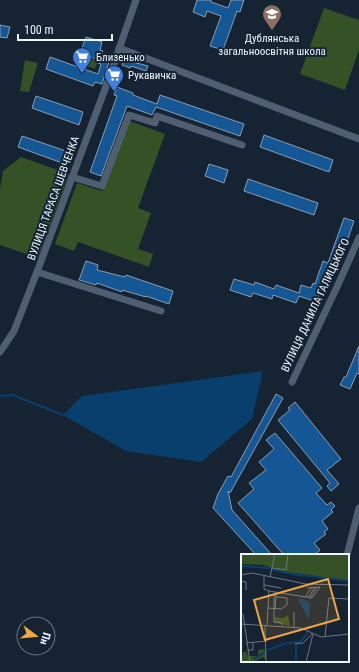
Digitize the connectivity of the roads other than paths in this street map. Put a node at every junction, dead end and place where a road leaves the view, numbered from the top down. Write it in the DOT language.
graph roads {
  1 [pos="136,0"];
  2 [pos="119,48"];
  3 [pos="359,139"];
  4 [pos="242,145"];
  5 [pos="72,178"];
  6 [pos="359,238"];
  7 [pos="37,272"];
  8 [pos="161,311"];
  9 [pos="0,352"];
  10 [pos="292,382"];
  11 [pos="359,508"];
  12 [pos="347,554"];
  1 -- 2 [label="street, ВУЛИЦЯ ТАРАСА ШЕВЧЕНКА"];
  2 -- 3 [label="street"];
  2 -- 5 [label="street, ВУЛИЦЯ ТАРАСА ШЕВЧЕНКА"];
  4 -- 5 [label="street"];
  5 -- 7 [label="street, ВУЛИЦЯ ТАРАСА ШЕВЧЕНКА"];
  6 -- 10 [label="street, ВУЛИЦЯ ДАНИЛА ГАЛИЦЬКОГО"];
  7 -- 8 [label="street"];
  7 -- 9 [label="street, ВУЛИЦЯ ТАРАСА ШЕВЧЕНКА"];
  11 -- 12 [label="street"];
}
